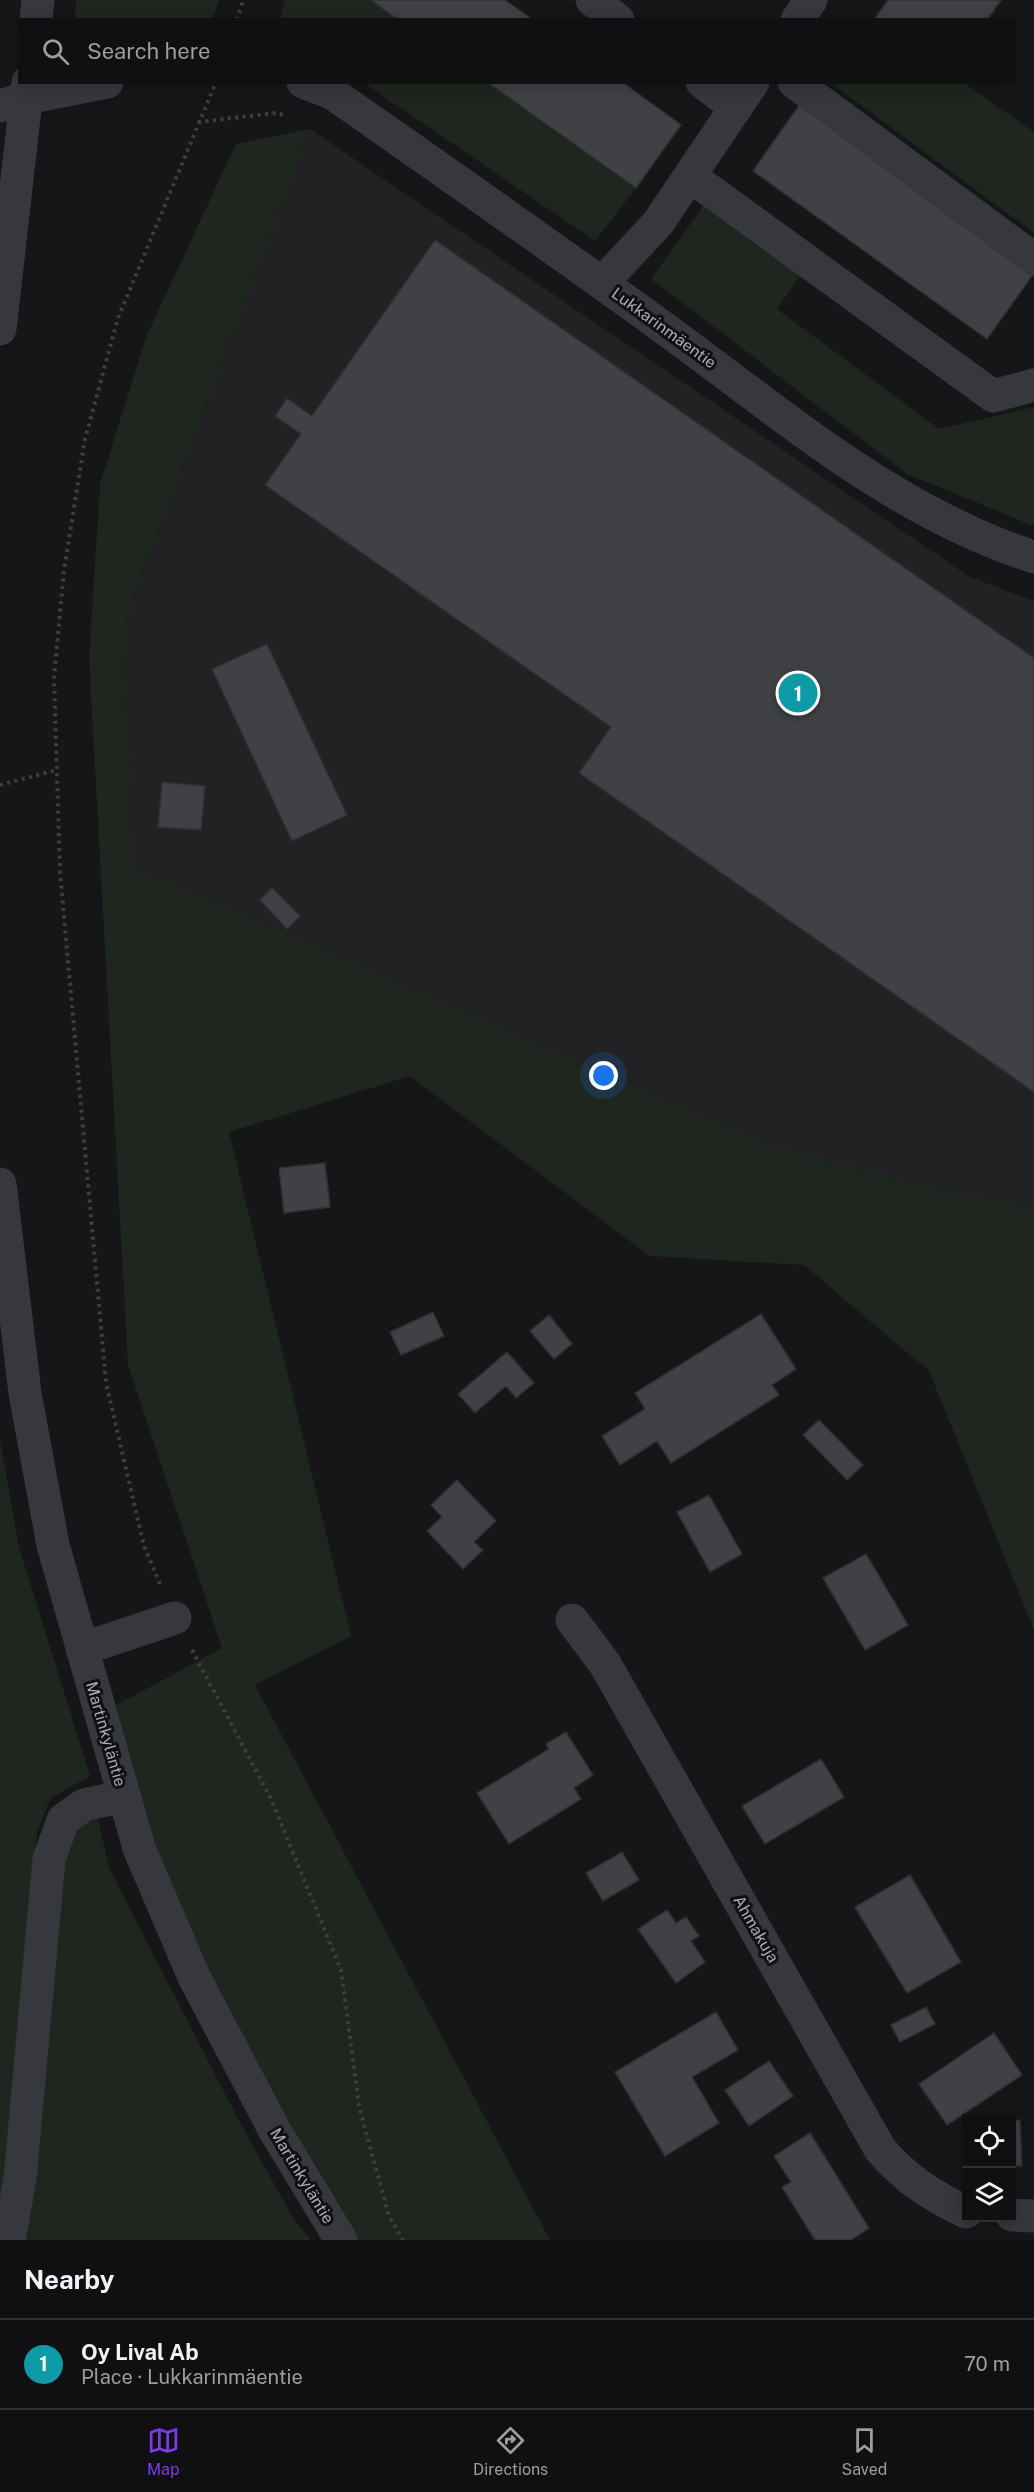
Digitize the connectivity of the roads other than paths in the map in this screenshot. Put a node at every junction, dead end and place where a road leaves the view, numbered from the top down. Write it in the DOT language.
graph roads {
  1 [pos="38,0"];
  2 [pos="592,0"];
  3 [pos="811,0"];
  4 [pos="36,18"];
  5 [pos="615,18"];
  6 [pos="798,18"];
  7 [pos="94,84"];
  8 [pos="308,84"];
  9 [pos="709,84"];
  10 [pos="797,84"];
  11 [pos="745,95"];
  12 [pos="18,96"];
  13 [pos="690,177"];
  14 [pos="1034,259"];
  15 [pos="602,283"];
  16 [pos="0,329"];
  17 [pos="1034,385"];
  18 [pos="1034,556"];
  19 [pos="0,1184"];
  20 [pos="175,1618"];
  21 [pos="572,1620"];
  22 [pos="82,1649"];
  23 [pos="124,1796"];
  24 [pos="962,2210"];
  25 [pos="1016,2215"];
  26 [pos="1034,2216"];
  27 [pos="9,2240"];
  28 [pos="341,2240"];
  1 -- 4 [label="street"];
  2 -- 5 [label="street"];
  3 -- 6 [label="street"];
  7 -- 12 [label="street"];
  8 -- 15 [label="street, Lukkarinmäentie"];
  9 -- 11 [label="street"];
  10 -- 14 [label="street"];
  11 -- 13 [label="street"];
  12 -- 16 [label="street"];
  13 -- 15 [label="street"];
  13 -- 17 [label="street"];
  15 -- 18 [label="street, Lukkarinmäentie"];
  19 -- 22 [label="street, Martinkyläntie"];
  20 -- 22 [label="street"];
  21 -- 24 [label="street, Ahmakuja"];
  22 -- 23 [label="street, Martinkyläntie"];
  23 -- 27 [label="street"];
  23 -- 28 [label="street, Martinkyläntie"];
  25 -- 26 [label="street"];
}
